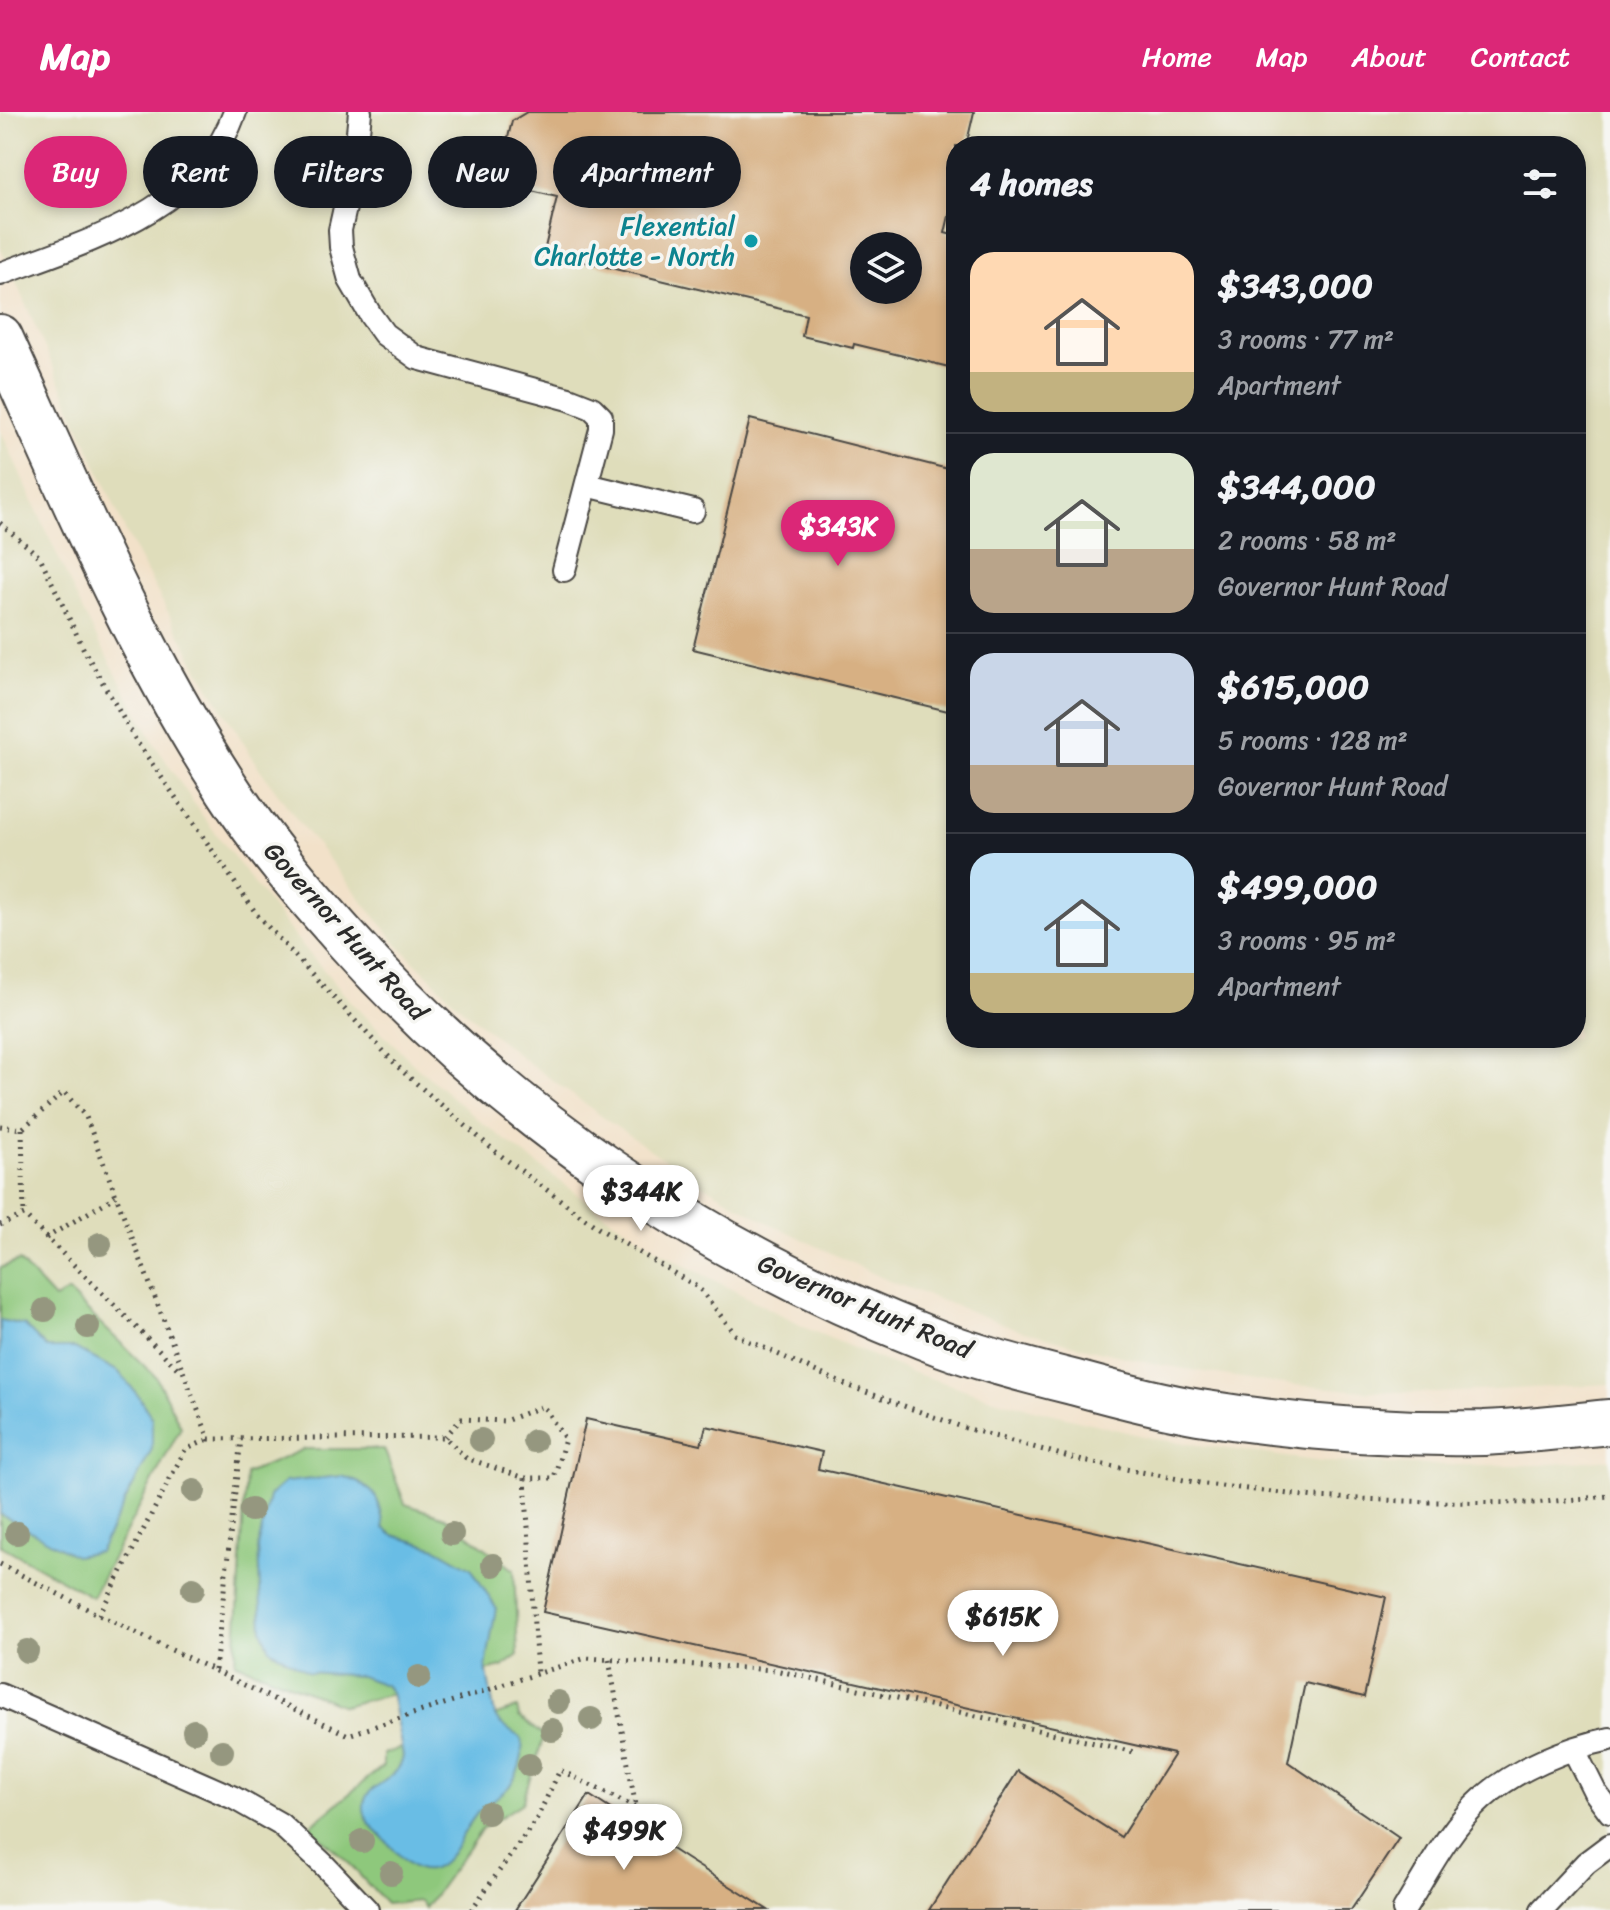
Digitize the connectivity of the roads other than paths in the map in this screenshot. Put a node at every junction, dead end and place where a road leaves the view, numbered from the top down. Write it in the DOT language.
graph roads {
  1 [pos="235,112"];
  2 [pos="360,112"];
  3 [pos="0,274"];
  4 [pos="0,337"];
  5 [pos="587,485"];
  6 [pos="693,511"];
  7 [pos="564,570"];
  8 [pos="1610,1422"];
  9 [pos="0,1695"];
  10 [pos="1610,1739"];
  11 [pos="1574,1750"];
  12 [pos="1610,1812"];
  13 [pos="1610,1845"];
  14 [pos="367,1910"];
  15 [pos="1404,1910"];
  16 [pos="1542,1910"];
  1 -- 3 [label="lane"];
  2 -- 5 [label="lane"];
  4 -- 8 [label="street, Governor Hunt Road"];
  5 -- 6 [label="lane"];
  5 -- 7 [label="lane"];
  9 -- 14 [label="lane"];
  10 -- 11 [label="lane"];
  11 -- 12 [label="lane"];
  11 -- 15 [label="lane"];
  13 -- 16 [label="lane"];
}
